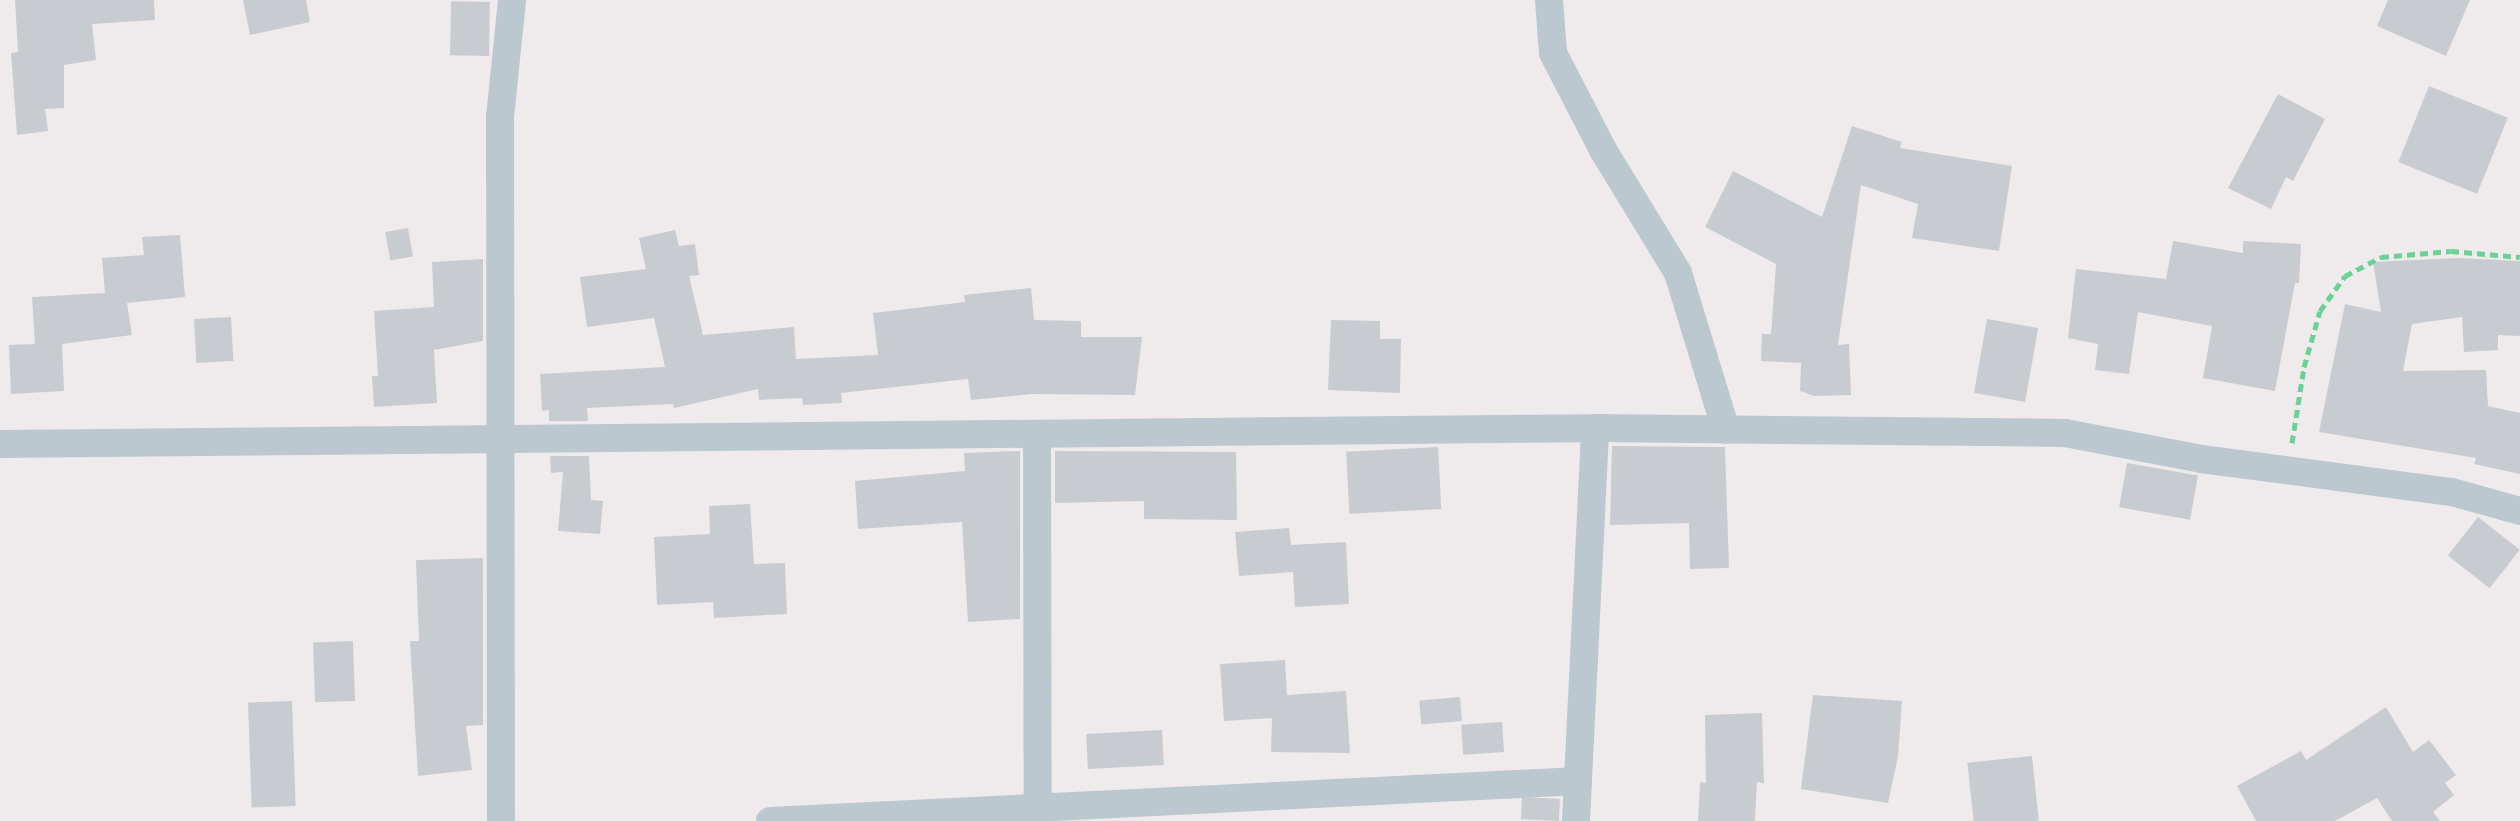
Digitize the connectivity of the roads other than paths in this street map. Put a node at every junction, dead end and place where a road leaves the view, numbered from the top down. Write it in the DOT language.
graph roads {
  1 [pos="512,0"];
  2 [pos="1549,0"];
  3 [pos="1595,428"];
  4 [pos="1726,430"];
  5 [pos="1037,434"];
  6 [pos="501,439"];
  7 [pos="0,444"];
  8 [pos="2520,511"];
  9 [pos="1578,781"];
  10 [pos="1038,814"];
  11 [pos="502,821"];
  12 [pos="770,821"];
  13 [pos="1576,821"];
  1 -- 6 [label="street"];
  2 -- 4 [label="street"];
  3 -- 4 [label="street"];
  3 -- 5 [label="street"];
  3 -- 9 [label="street"];
  4 -- 8 [label="street"];
  5 -- 6 [label="street"];
  5 -- 10 [label="street"];
  6 -- 7 [label="street"];
  6 -- 11 [label="street"];
  9 -- 10 [label="street"];
  9 -- 13 [label="street"];
  10 -- 12 [label="street"];
}
